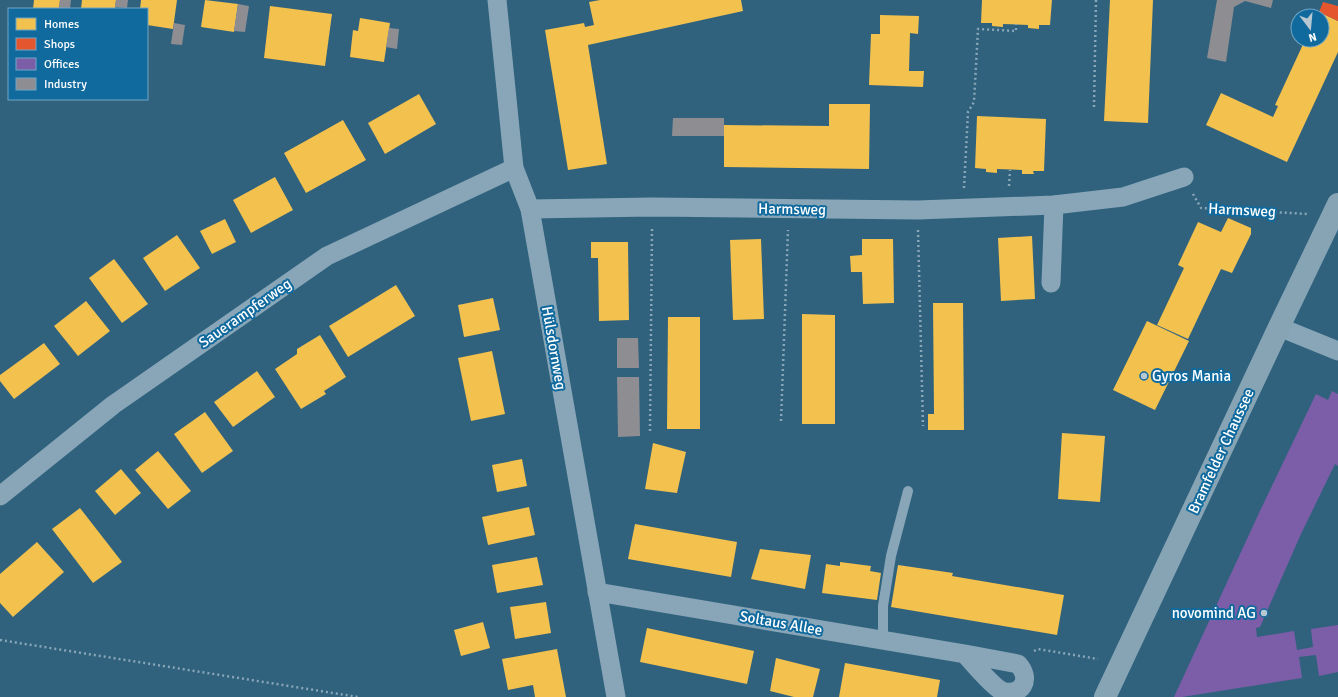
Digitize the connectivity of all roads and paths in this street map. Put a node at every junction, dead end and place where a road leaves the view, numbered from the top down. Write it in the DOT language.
graph roads {
  1 [pos="497,0"];
  2 [pos="1096,0"];
  3 [pos="1016,24"];
  4 [pos="1094,107"];
  5 [pos="514,168"];
  6 [pos="1184,177"];
  7 [pos="1054,205"];
  8 [pos="653,207"];
  9 [pos="530,209"];
  10 [pos="789,209"];
  11 [pos="964,209"];
  12 [pos="918,210"];
  13 [pos="1335,210"];
  14 [pos="1051,283"];
  15 [pos="1279,327"];
  16 [pos="1338,351"];
  17 [pos="781,421"];
  18 [pos="923,426"];
  19 [pos="650,431"];
  20 [pos="908,491"];
  21 [pos="0,496"];
  22 [pos="597,592"];
  23 [pos="0,640"];
  24 [pos="883,640"];
  25 [pos="964,654"];
  26 [pos="1018,664"];
  27 [pos="1122,665"];
  28 [pos="358,697"];
  29 [pos="616,697"];
  30 [pos="1105,697"];
  1 -- 5 [label="street, Hülsdornweg"];
  2 -- 4 [label="path"];
  3 -- 11 [label="path"];
  5 -- 9 [label="street, Hülsdornweg"];
  5 -- 21 [label="street, Sauerampferweg"];
  6 -- 7 [label="street, Harmsweg"];
  6 -- 13 [label="path, Harmsweg"];
  7 -- 11 [label="street, Harmsweg"];
  7 -- 14 [label="street"];
  8 -- 9 [label="street, Harmsweg"];
  8 -- 10 [label="street, Harmsweg"];
  8 -- 19 [label="path"];
  9 -- 22 [label="street, Hülsdornweg"];
  10 -- 12 [label="street, Harmsweg"];
  10 -- 17 [label="path"];
  11 -- 12 [label="street, Harmsweg"];
  12 -- 18 [label="path"];
  13 -- 15 [label="main road, Bramfelder Chaussee"];
  15 -- 16 [label="street"];
  15 -- 27 [label="main road, Bramfelder Chaussee"];
  20 -- 24 [label="lane"];
  22 -- 24 [label="street, Soltaus Allee"];
  22 -- 29 [label="street, Hülsdornweg"];
  23 -- 28 [label="path"];
  24 -- 25 [label="street, Soltaus Allee"];
  25 -- 26 [label="street, Soltaus Allee"];
  25 -- 26 [label="street"];
  26 -- 27 [label="path"];
  27 -- 30 [label="main road, Bramfelder Chaussee"];
}
